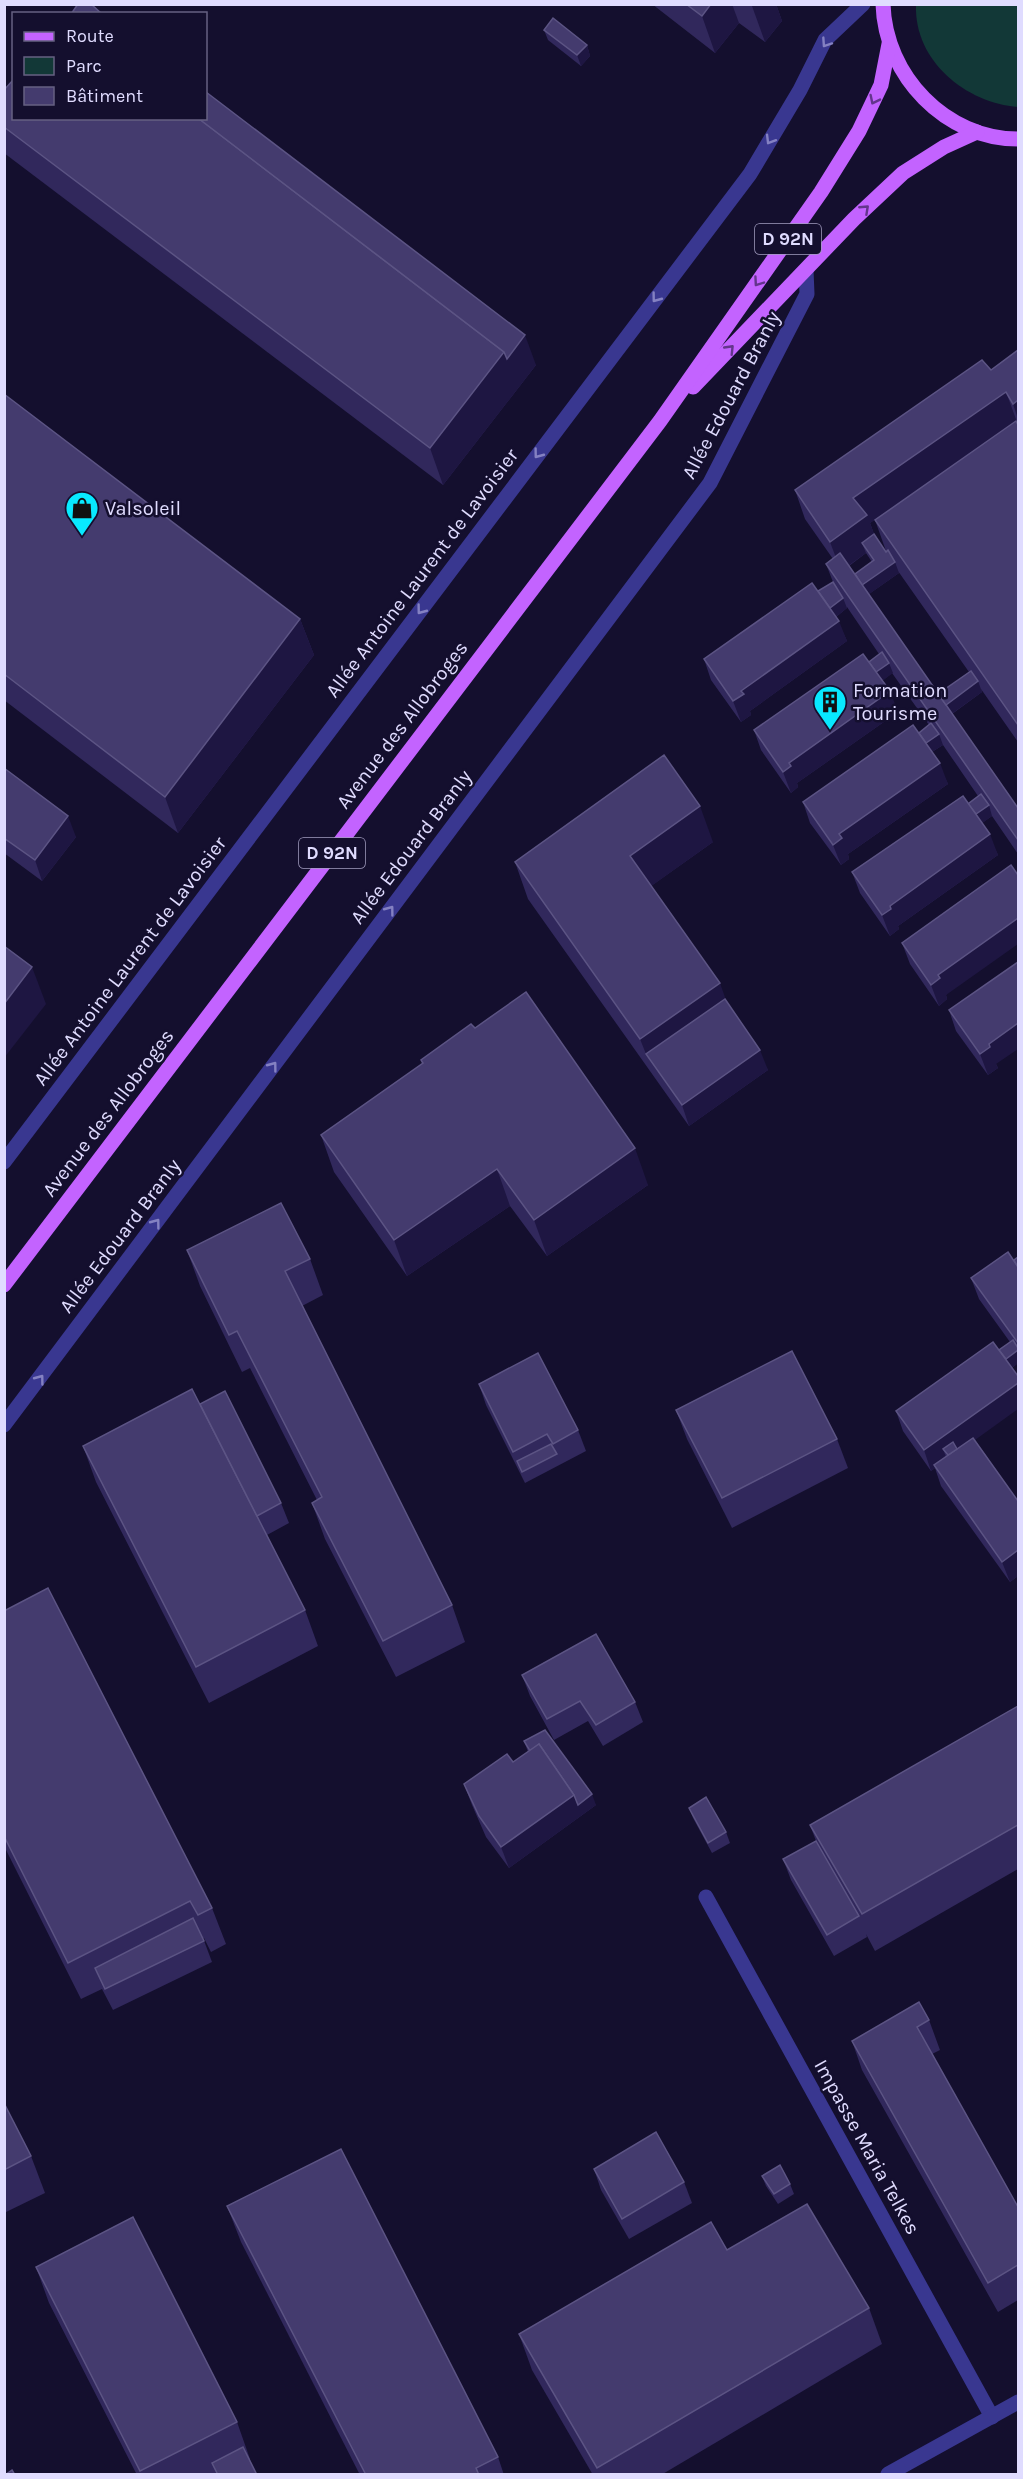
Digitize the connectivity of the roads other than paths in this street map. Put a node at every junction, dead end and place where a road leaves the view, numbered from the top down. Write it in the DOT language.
graph roads {
  1 [pos="863,4"];
  2 [pos="883,4"];
  3 [pos="889,44"];
  4 [pos="976,132"];
  5 [pos="1018,139"];
  6 [pos="806,270"];
  7 [pos="660,422"];
  8 [pos="4,1162"];
  9 [pos="4,1285"];
  10 [pos="4,1425"];
  11 [pos="706,1897"];
  12 [pos="1018,2402"];
  13 [pos="992,2417"];
  14 [pos="888,2475"];
  1 -- 8 [label="street, Allée Antoine Laurent de Lavoisier, one-way"];
  2 -- 3 [label="main road"];
  3 -- 4 [label="main road"];
  3 -- 7 [label="main road, Avenue des Allobroges / D 92N, one-way"];
  4 -- 5 [label="main road"];
  6 -- 4 [label="main road, Avenue des Allobroges / D 92N, one-way"];
  7 -- 6 [label="main road, Avenue des Allobroges / D 92N, one-way"];
  10 -- 6 [label="street, Allée Edouard Branly, one-way"];
  7 -- 9 [label="main road, Avenue des Allobroges / D 92N"];
  11 -- 13 [label="street, Impasse Maria Telkes"];
  12 -- 13 [label="street"];
  13 -- 14 [label="street"];
}
